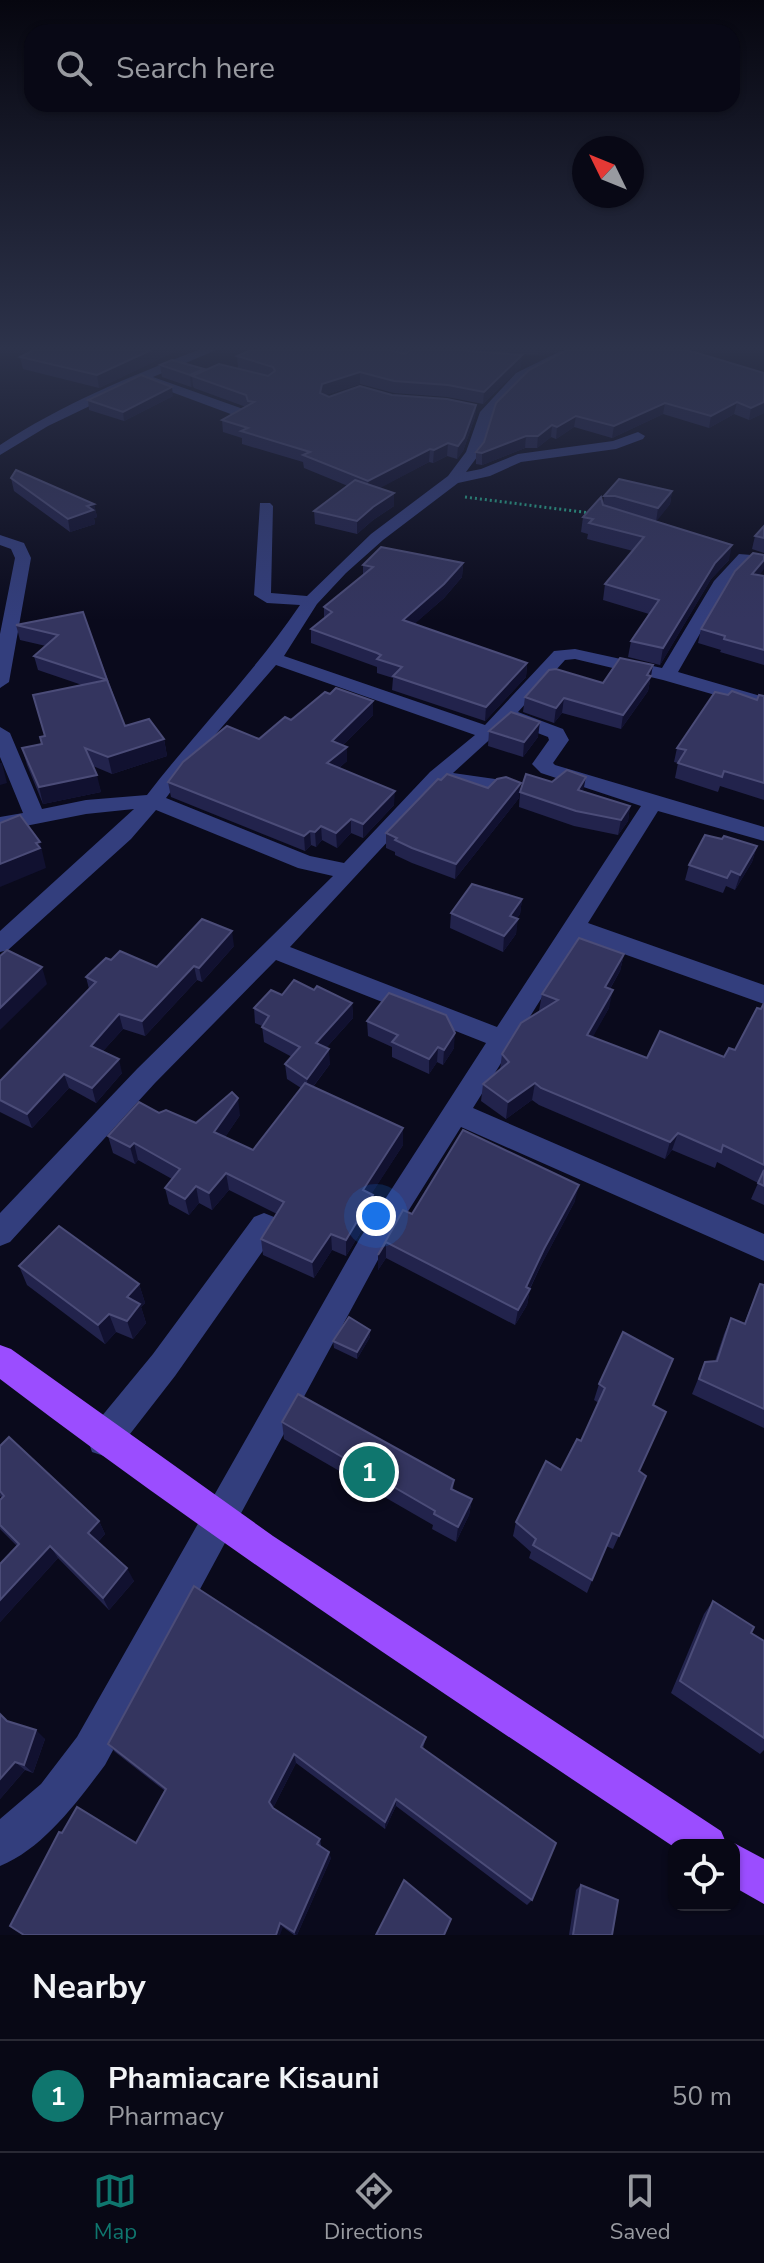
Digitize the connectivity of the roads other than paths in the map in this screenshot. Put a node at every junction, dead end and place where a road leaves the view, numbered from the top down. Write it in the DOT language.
graph roads {
  1 [pos="475,440"];
  2 [pos="627,440"];
  3 [pos="453,479"];
  4 [pos="265,506"];
  5 [pos="0,540"];
  6 [pos="764,561"];
  7 [pos="311,601"];
  8 [pos="5,623"];
  9 [pos="273,658"];
  10 [pos="667,675"];
  11 [pos="0,682"];
  12 [pos="764,703"];
  13 [pos="506,715"];
  14 [pos="0,733"];
  15 [pos="489,733"];
  16 [pos="437,776"];
  17 [pos="495,785"];
  18 [pos="10,790"];
  19 [pos="153,801"];
  20 [pos="653,803"];
  21 [pos="35,817"];
  22 [pos="0,824"];
  23 [pos="764,834"];
  24 [pos="348,871"];
  25 [pos="574,927"];
  26 [pos="0,944"];
  27 [pos="272,949"];
  28 [pos="764,995"];
  29 [pos="500,1038"];
  30 [pos="455,1112"];
  31 [pos="264,1226"];
  32 [pos="0,1233"];
  33 [pos="764,1248"];
  34 [pos="0,1360"];
  35 [pos="104,1440"];
  36 [pos="218,1519"];
  37 [pos="698,1839"];
  38 [pos="0,1846"];
  39 [pos="740,1867"];
  40 [pos="764,1883"];
  1 -- 3 [label="street"];
  2 -- 3 [label="street"];
  3 -- 7 [label="street"];
  4 -- 7 [label="street"];
  5 -- 8 [label="street"];
  6 -- 10 [label="street"];
  7 -- 9 [label="street"];
  8 -- 11 [label="street"];
  9 -- 15 [label="street"];
  9 -- 19 [label="street"];
  10 -- 12 [label="street"];
  10 -- 13 [label="street"];
  13 -- 15 [label="street"];
  13 -- 20 [label="street"];
  14 -- 18 [label="street"];
  15 -- 16 [label="street"];
  16 -- 17 [label="street"];
  16 -- 24 [label="street"];
  18 -- 21 [label="street"];
  19 -- 21 [label="street"];
  19 -- 24 [label="street"];
  19 -- 26 [label="street"];
  20 -- 23 [label="street"];
  20 -- 25 [label="street"];
  21 -- 22 [label="street"];
  24 -- 27 [label="street"];
  25 -- 28 [label="street"];
  25 -- 29 [label="street"];
  27 -- 29 [label="street"];
  27 -- 32 [label="street"];
  29 -- 30 [label="street"];
  30 -- 33 [label="street"];
  30 -- 36 [label="street"];
  31 -- 35 [label="street"];
  34 -- 35 [label="main road"];
  35 -- 36 [label="main road"];
  36 -- 37 [label="main road"];
  36 -- 38 [label="street"];
  39 -- 40 [label="main road"];
}
